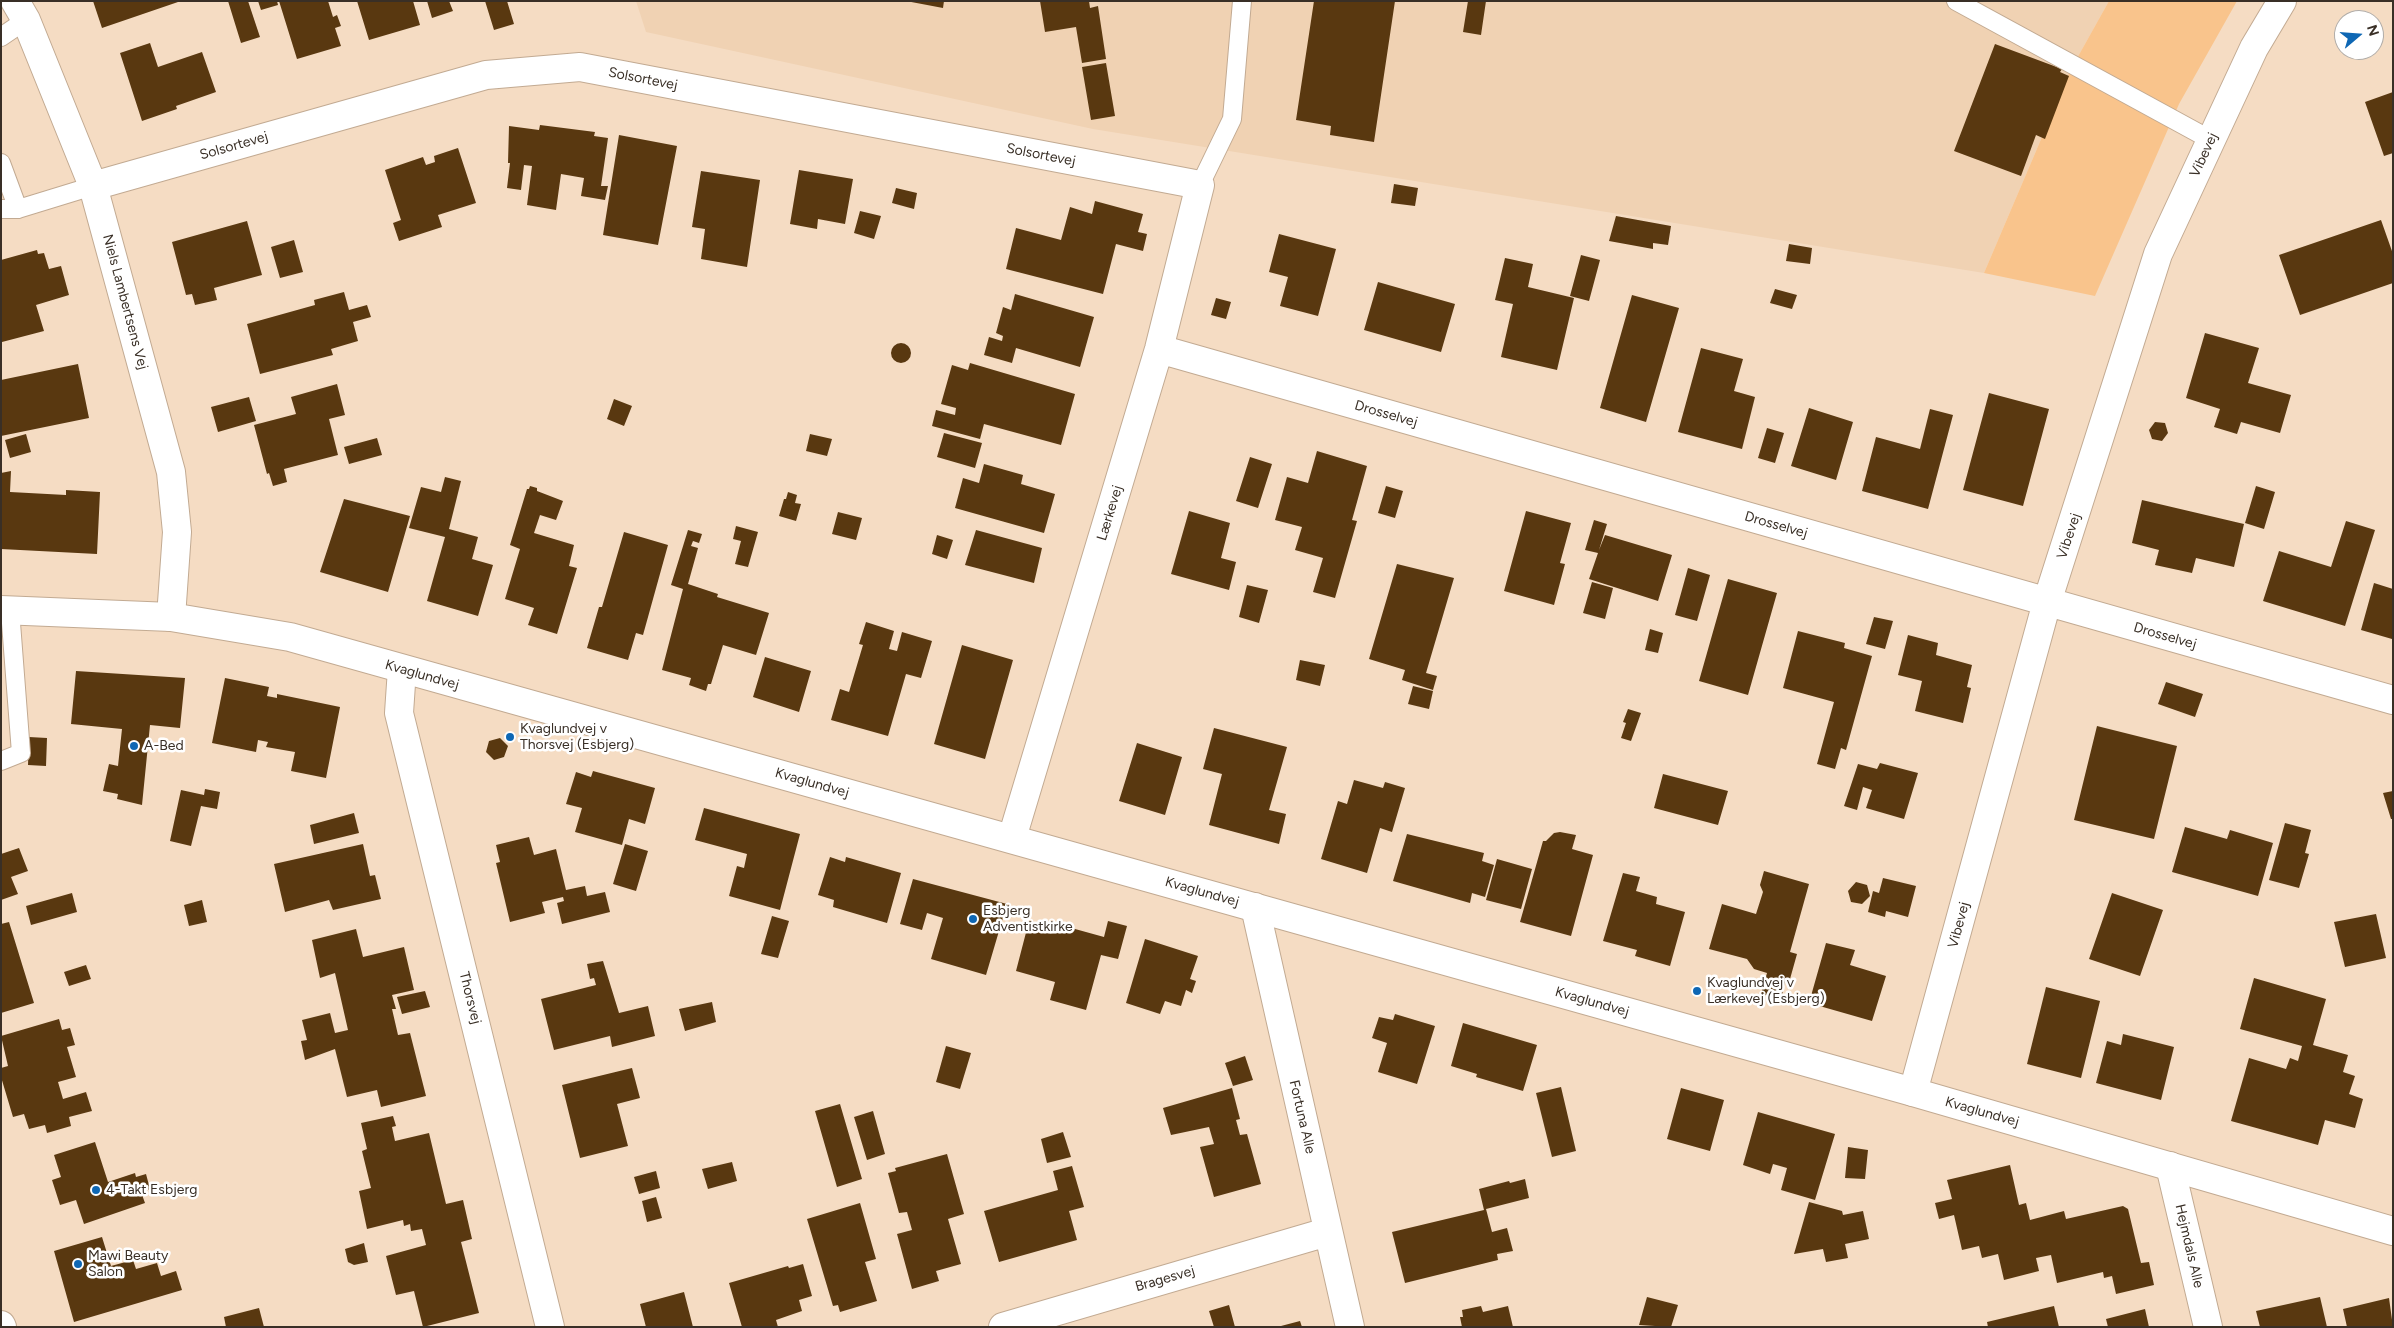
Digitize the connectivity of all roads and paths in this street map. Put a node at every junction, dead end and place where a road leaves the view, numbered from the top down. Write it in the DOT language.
graph roads {
  1 [pos="1242,1"];
  2 [pos="1956,1"];
  3 [pos="2282,1"];
  4 [pos="20,10"];
  5 [pos="1,37"];
  6 [pos="2211,140"];
  7 [pos="1,162"];
  8 [pos="1200,185"];
  9 [pos="93,186"];
  10 [pos="9,209"];
  11 [pos="1159,349"];
  12 [pos="2047,602"];
  13 [pos="6,610"];
  14 [pos="171,617"];
  15 [pos="402,669"];
  16 [pos="2393,700"];
  17 [pos="1,761"];
  18 [pos="1012,838"];
  19 [pos="1255,907"];
  20 [pos="1913,1092"];
  21 [pos="2170,1166"];
  22 [pos="2393,1231"];
  23 [pos="1327,1232"];
  24 [pos="550,1327"];
  25 [pos="1003,1327"];
  26 [pos="1350,1327"];
  27 [pos="2208,1327"];
  1 -- 8 [label="lane"];
  2 -- 6 [label="lane"];
  3 -- 6 [label="street, Vibevej"];
  4 -- 5 [label="lane"];
  4 -- 9 [label="street, Niels Lambertsens Vej"];
  6 -- 12 [label="street, Vibevej"];
  7 -- 10 [label="lane"];
  8 -- 9 [label="street, Solsortevej"];
  8 -- 11 [label="street, Lærkevej"];
  9 -- 10 [label="lane"];
  9 -- 14 [label="street, Niels Lambertsens Vej"];
  11 -- 12 [label="street, Drosselvej"];
  11 -- 18 [label="street, Lærkevej"];
  12 -- 16 [label="street, Drosselvej"];
  12 -- 20 [label="street, Vibevej"];
  13 -- 14 [label="street, Kvaglundvej"];
  13 -- 17 [label="lane"];
  14 -- 15 [label="street, Kvaglundvej"];
  15 -- 18 [label="street, Kvaglundvej"];
  15 -- 24 [label="street, Thorsvej"];
  18 -- 19 [label="street, Kvaglundvej"];
  19 -- 20 [label="street, Kvaglundvej"];
  19 -- 23 [label="street, Fortuna Alle"];
  20 -- 21 [label="street, Kvaglundvej"];
  21 -- 22 [label="street, Kvaglundvej"];
  21 -- 27 [label="street, Hejmdals Alle"];
  23 -- 25 [label="street, Bragesvej"];
  23 -- 26 [label="street, Fortuna Alle"];
}
